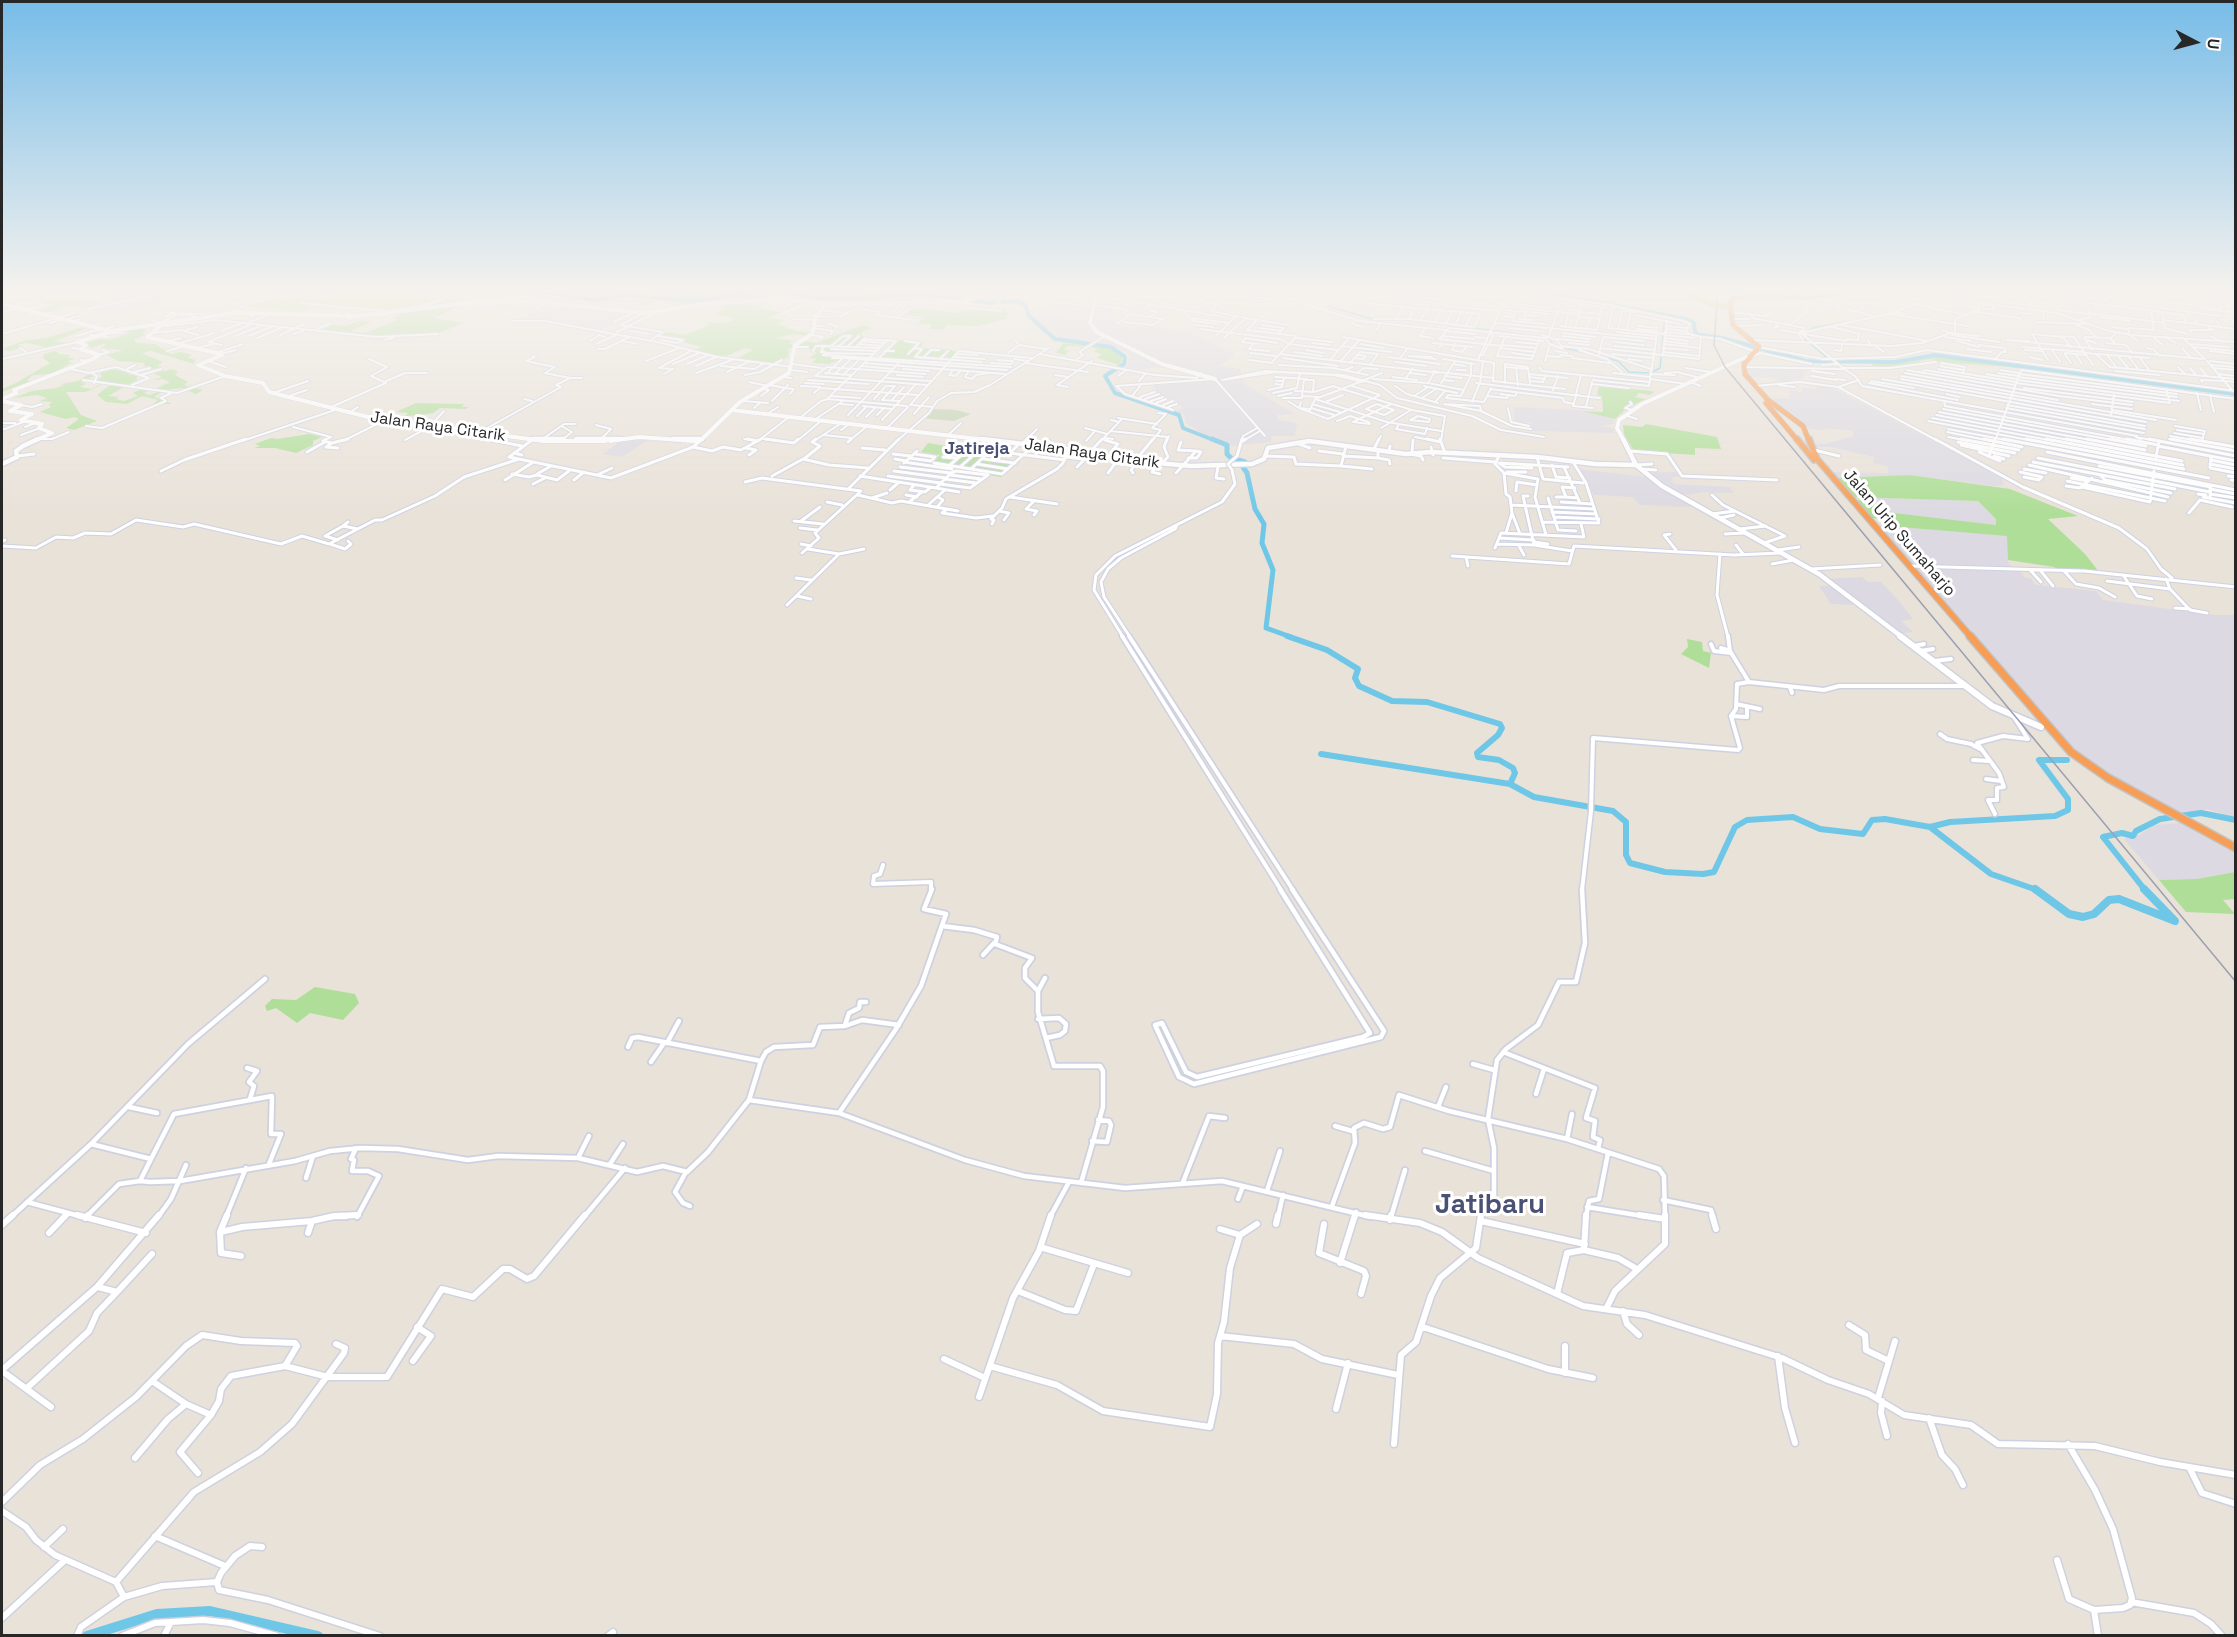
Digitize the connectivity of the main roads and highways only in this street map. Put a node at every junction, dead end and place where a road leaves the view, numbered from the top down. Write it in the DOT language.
graph roads {
  1 [pos="1741,366"];
  2 [pos="1785,424"];
  3 [pos="1800,424"];
  4 [pos="1790,430"];
  5 [pos="1806,430"];
  6 [pos="2172,815"];
  7 [pos="2235,850"];
  1 -- 2 [label="highway, Jalan Urip Sumaharjo"];
  1 -- 3 [label="highway, Jalan Urip Sumaharjo"];
  2 -- 3 [label="highway"];
  2 -- 4 [label="highway, Jalan Urip Sumaharjo"];
  3 -- 5 [label="highway, Jalan Urip Sumaharjo"];
  4 -- 5 [label="highway"];
  4 -- 6 [label="highway, Jalan Urip Sumaharjo"];
  5 -- 6 [label="highway, Jalan Urip Sumaharjo"];
  6 -- 7 [label="highway, Jalan Urip Sumaharjo"];
}
